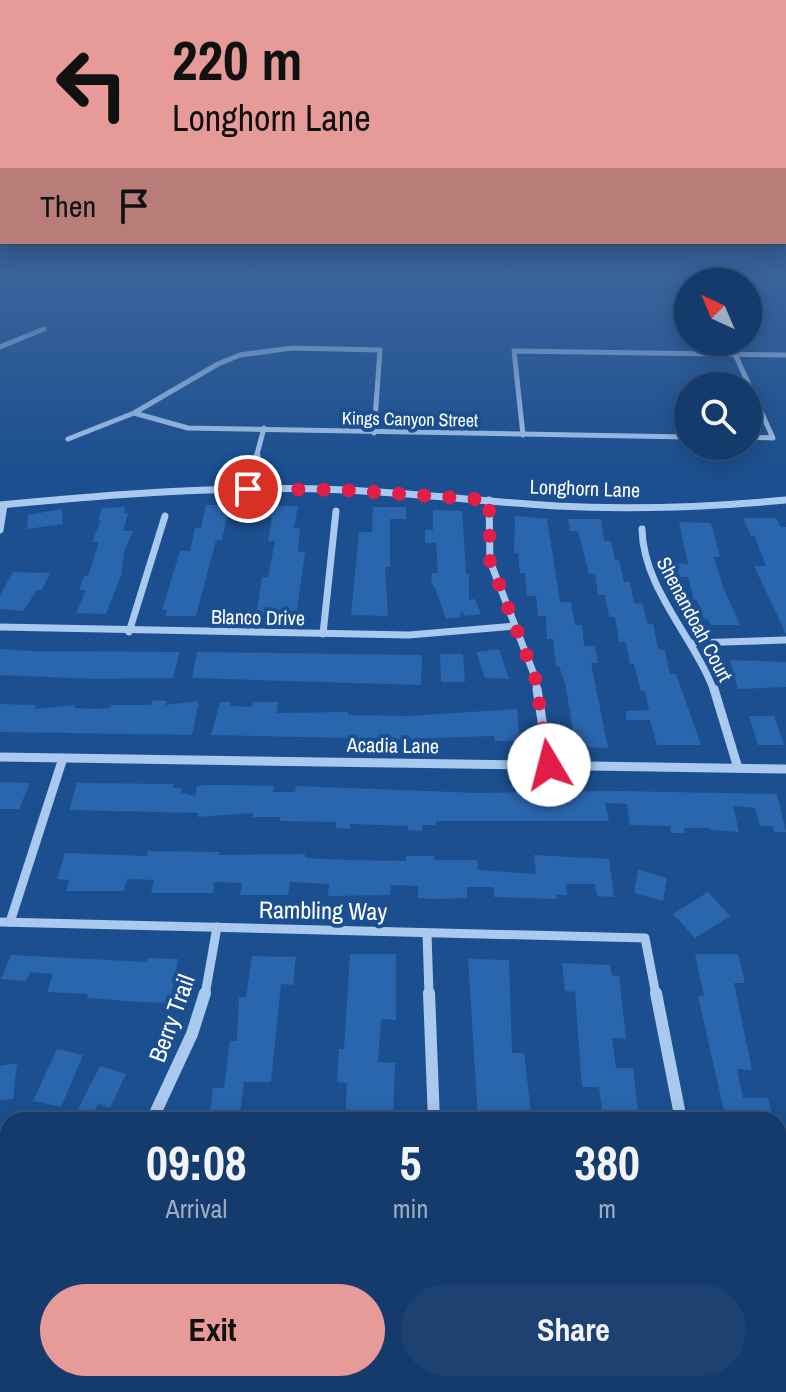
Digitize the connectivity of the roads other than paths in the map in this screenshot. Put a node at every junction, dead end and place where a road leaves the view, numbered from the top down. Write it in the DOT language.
graph roads {
  1 [pos="674,353"];
  2 [pos="762,355"];
  3 [pos="786,355"];
  4 [pos="134,413"];
  5 [pos="762,414"];
  6 [pos="264,428"];
  7 [pos="374,433"];
  8 [pos="523,435"];
  9 [pos="674,437"];
  10 [pos="762,438"];
  11 [pos="68,439"];
  12 [pos="248,489"];
  13 [pos="489,500"];
  14 [pos="786,500"];
  15 [pos="2,505"];
  16 [pos="336,511"];
  17 [pos="165,516"];
  18 [pos="642,529"];
  19 [pos="0,530"];
  20 [pos="515,626"];
  21 [pos="0,627"];
  22 [pos="129,632"];
  23 [pos="323,634"];
  24 [pos="786,640"];
  25 [pos="692,643"];
  26 [pos="0,757"];
  27 [pos="63,758"];
  28 [pos="549,765"];
  29 [pos="738,768"];
  30 [pos="786,769"];
  31 [pos="5,922"];
  32 [pos="217,927"];
  33 [pos="427,933"];
  34 [pos="156,1112"];
  35 [pos="434,1112"];
  36 [pos="679,1112"];
  1 -- 8 [label="street"];
  2 -- 3 [label="street"];
  4 -- 6 [label="street, Kings Canyon Street"];
  4 -- 7 [label="street"];
  4 -- 11 [label="street"];
  5 -- 10 [label="street"];
  6 -- 7 [label="street, Kings Canyon Street"];
  6 -- 12 [label="street"];
  7 -- 8 [label="street, Kings Canyon Street"];
  8 -- 9 [label="street, Kings Canyon Street"];
  12 -- 13 [label="street, Longhorn Lane"];
  12 -- 15 [label="street, Longhorn Lane"];
  13 -- 14 [label="street, Longhorn Lane"];
  13 -- 20 [label="street"];
  15 -- 19 [label="street"];
  16 -- 23 [label="street"];
  17 -- 22 [label="street"];
  18 -- 25 [label="street, Shenandoah Court"];
  20 -- 23 [label="street, Blanco Drive"];
  20 -- 28 [label="street"];
  21 -- 22 [label="street, Blanco Drive"];
  22 -- 23 [label="street, Blanco Drive"];
  24 -- 25 [label="street"];
  25 -- 29 [label="street, Shenandoah Court"];
  26 -- 27 [label="street, Acadia Lane"];
  27 -- 28 [label="street, Acadia Lane"];
  27 -- 31 [label="street"];
  28 -- 29 [label="street, Acadia Lane"];
  29 -- 30 [label="street, Acadia Lane"];
  31 -- 32 [label="street, Rambling Way"];
  32 -- 33 [label="street, Rambling Way"];
  32 -- 34 [label="street, Berry Trail"];
  33 -- 35 [label="street"];
  33 -- 36 [label="street, Rambling Way"];
}
